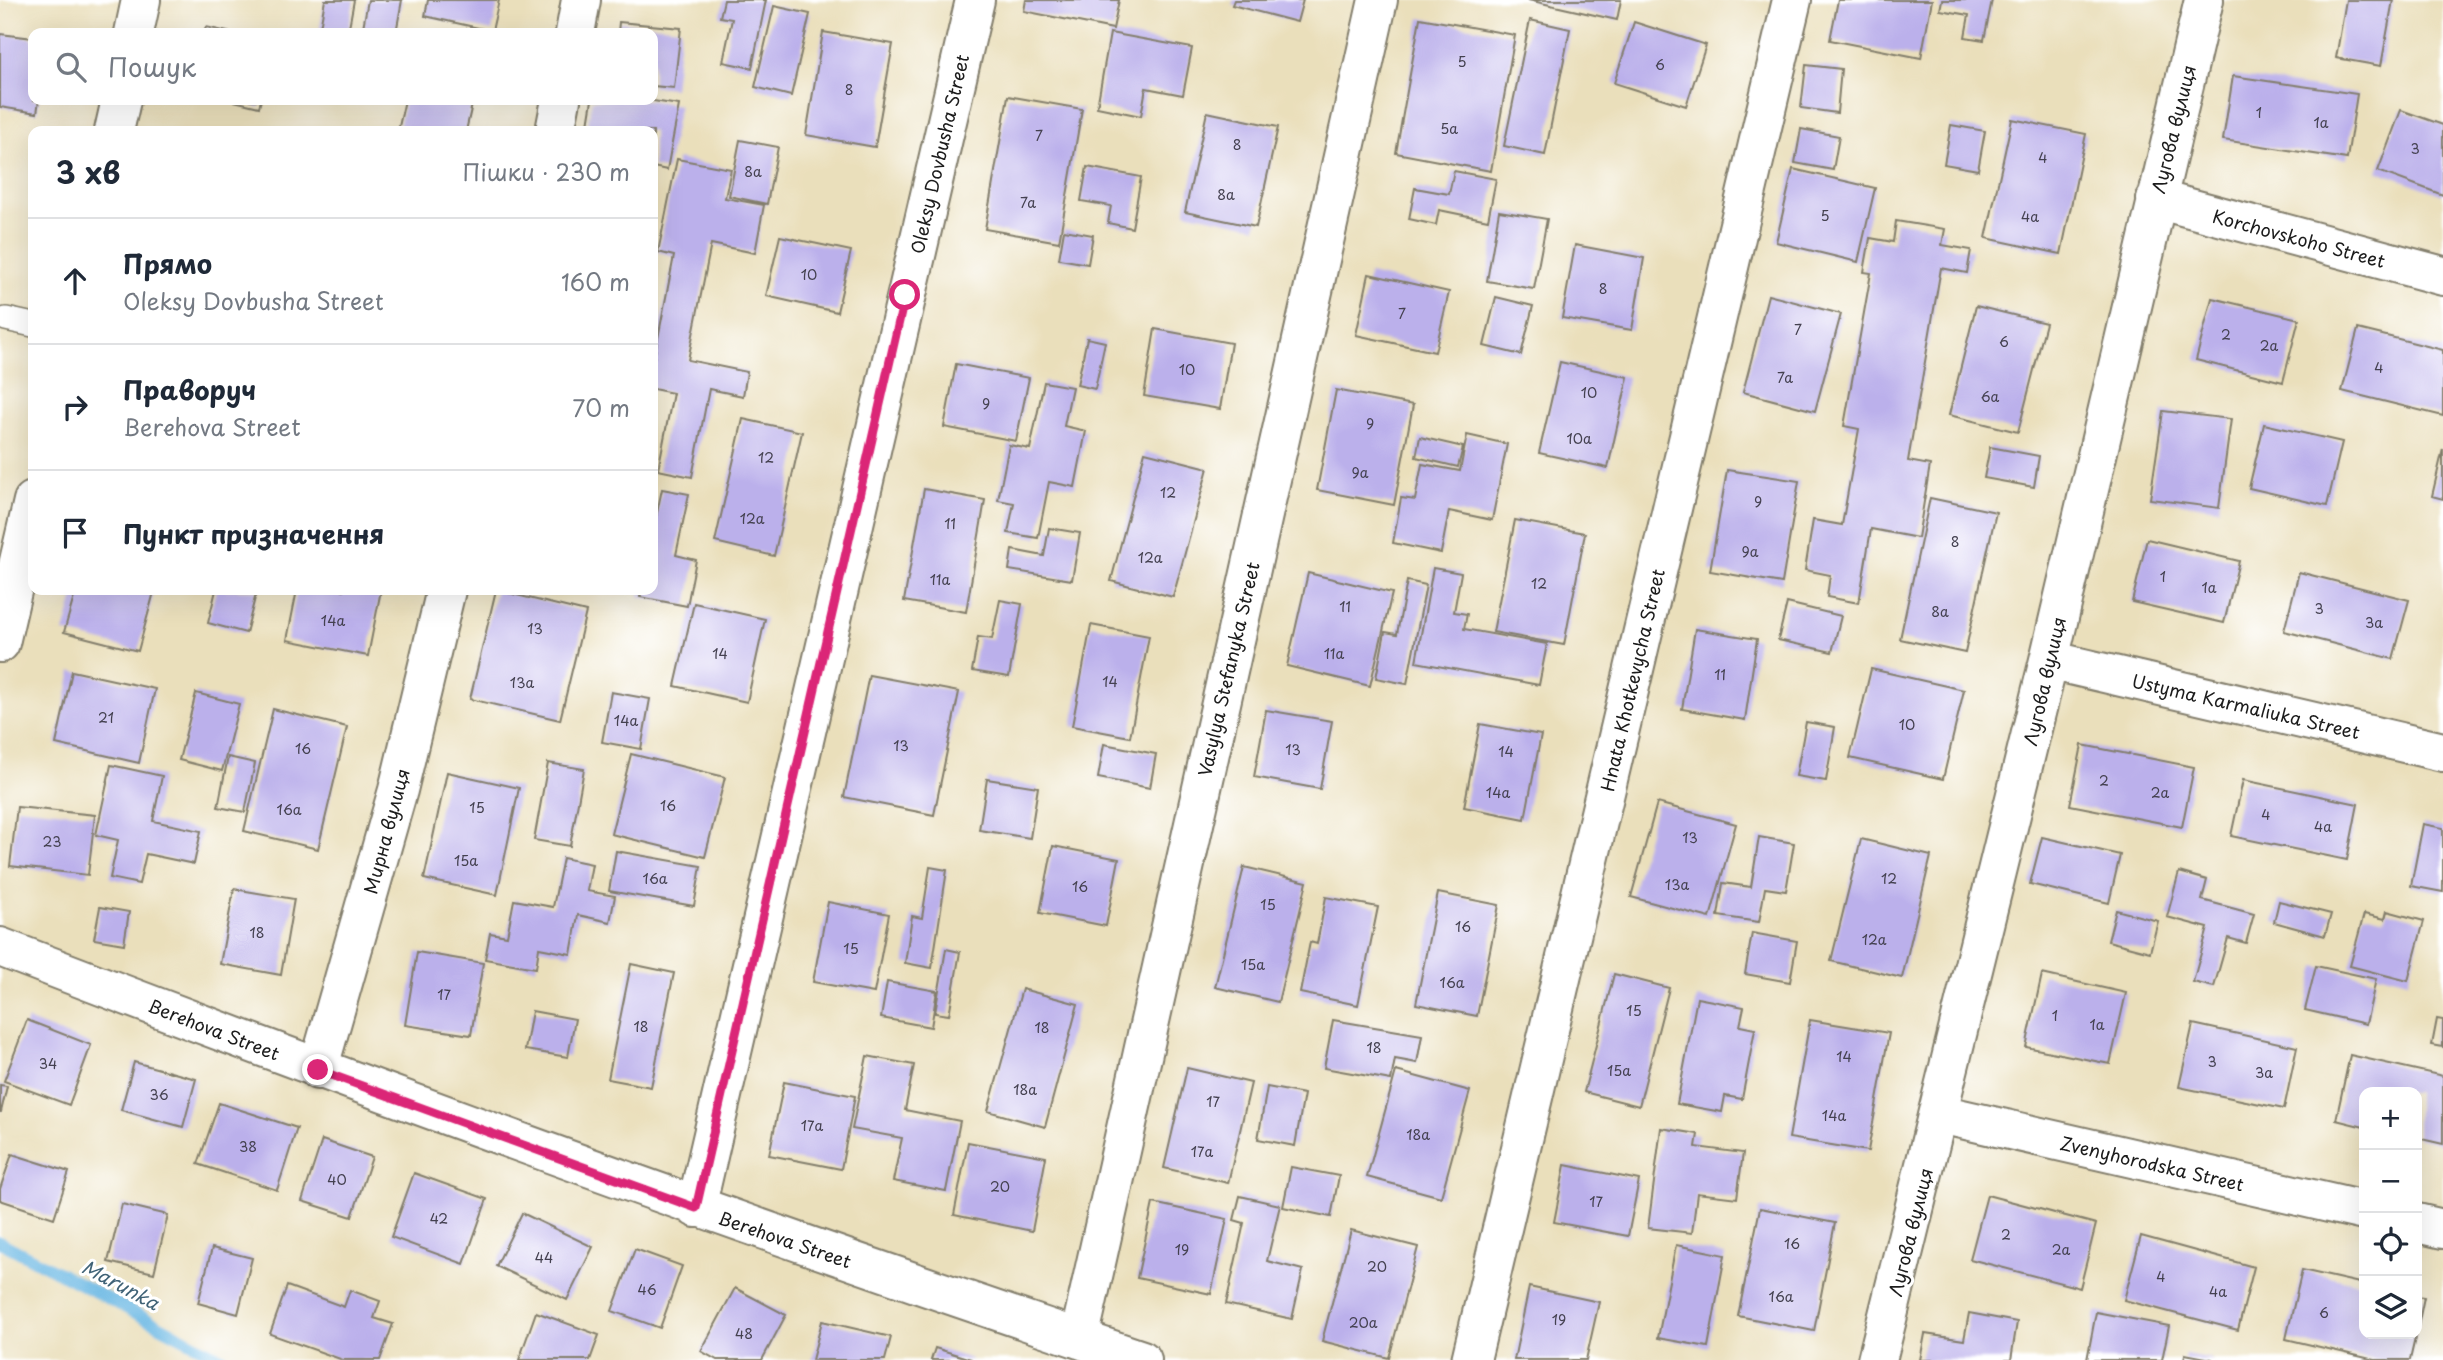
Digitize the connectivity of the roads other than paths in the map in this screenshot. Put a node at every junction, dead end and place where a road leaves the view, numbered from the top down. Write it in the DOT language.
graph roads {
  1 [pos="141,0"];
  2 [pos="581,0"];
  3 [pos="975,0"];
  4 [pos="1378,0"];
  5 [pos="1792,0"];
  6 [pos="2204,0"];
  7 [pos="135,28"];
  8 [pos="576,28"];
  9 [pos="120,105"];
  10 [pos="560,105"];
  11 [pos="115,126"];
  12 [pos="556,126"];
  13 [pos="2156,199"];
  14 [pos="2443,276"];
  15 [pos="6,319"];
  16 [pos="28,324"];
  17 [pos="28,523"];
  18 [pos="445,595"];
  19 [pos="0,643"];
  20 [pos="2049,660"];
  21 [pos="2443,751"];
  22 [pos="0,947"];
  23 [pos="318,1070"];
  24 [pos="1940,1114"];
  25 [pos="696,1208"];
  26 [pos="2359,1211"];
  27 [pos="2422,1224"];
  28 [pos="2443,1230"];
  29 [pos="1079,1339"];
  30 [pos="1142,1360"];
  31 [pos="1471,1360"];
  32 [pos="1878,1360"];
  1 -- 7 [label="street"];
  2 -- 8 [label="street"];
  3 -- 25 [label="street, Oleksy Dovbusha Street"];
  4 -- 29 [label="street, Vasylya Stefanyka Street"];
  5 -- 31 [label="street, Hnata Khotkevycha Street"];
  6 -- 13 [label="street, Лугова вулиця"];
  9 -- 11 [label="street"];
  10 -- 12 [label="street"];
  13 -- 14 [label="street, Korchovskoho Street"];
  13 -- 20 [label="street, Лугова вулиця"];
  15 -- 16 [label="lane"];
  17 -- 19 [label="street"];
  18 -- 23 [label="street, Мирна вулиця"];
  20 -- 21 [label="street, Ustyma Karmaliuka Street"];
  20 -- 24 [label="street, Лугова вулиця"];
  22 -- 23 [label="street, Berehova Street"];
  23 -- 25 [label="street, Berehova Street"];
  24 -- 26 [label="street, Zvenyhorodska Street"];
  24 -- 32 [label="street, Лугова вулиця"];
  25 -- 29 [label="street, Berehova Street"];
  27 -- 28 [label="street"];
  29 -- 30 [label="street, Berehova Street"];
}
